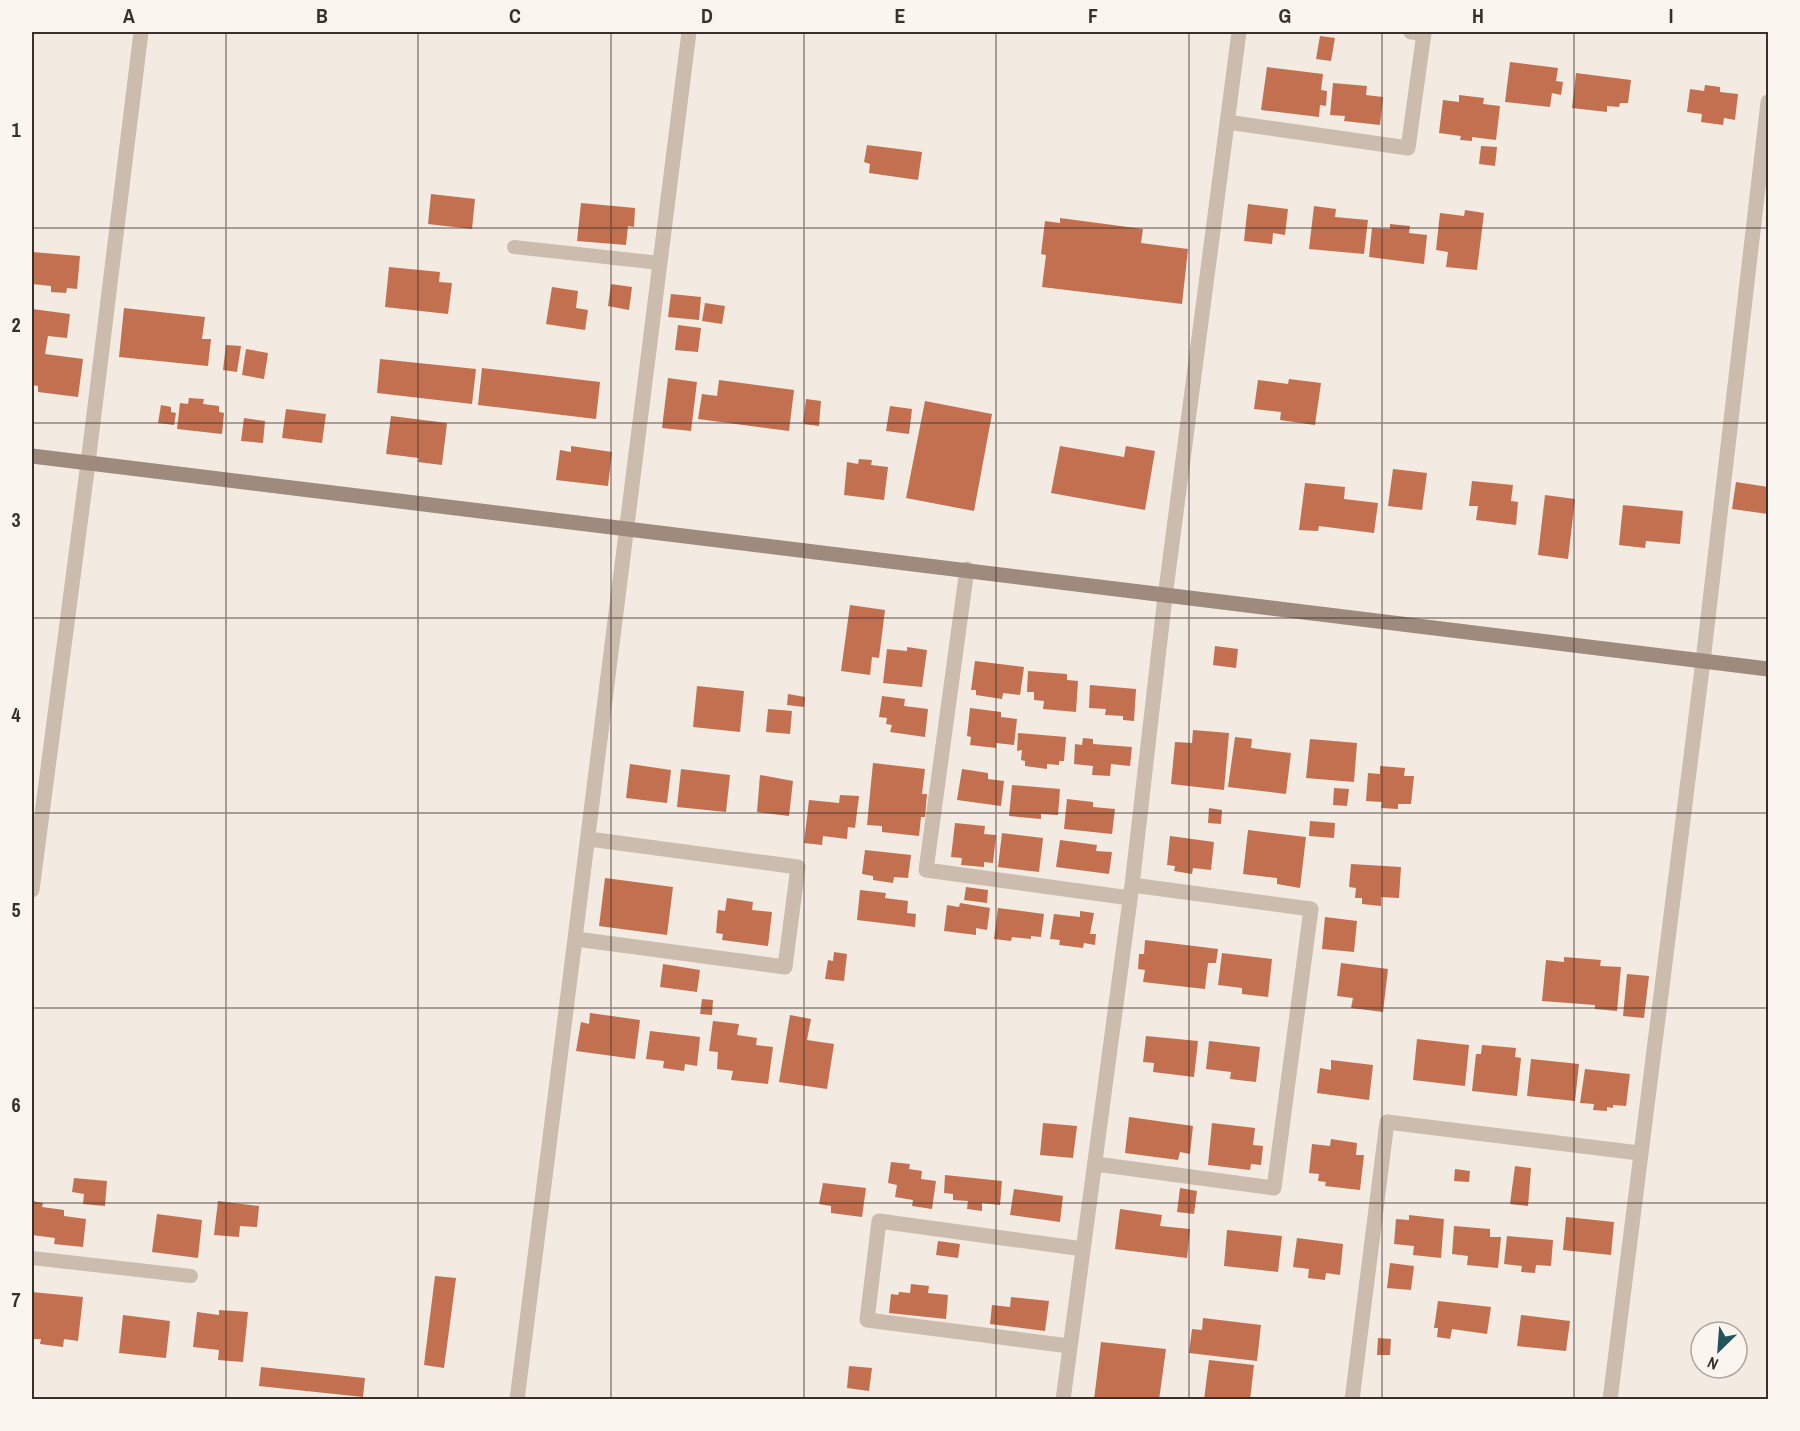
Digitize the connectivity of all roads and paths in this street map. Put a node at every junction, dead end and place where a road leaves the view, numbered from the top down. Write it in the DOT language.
graph roads {
  1 [pos="141,32"];
  2 [pos="689,32"];
  3 [pos="1239,32"];
  4 [pos="1411,32"];
  5 [pos="1768,102"];
  6 [pos="1227,122"];
  7 [pos="514,247"];
  8 [pos="660,263"];
  9 [pos="32,456"];
  10 [pos="88,463"];
  11 [pos="626,530"];
  12 [pos="967,569"];
  13 [pos="1165,597"];
  14 [pos="1703,661"];
  15 [pos="1768,669"];
  16 [pos="589,839"];
  17 [pos="32,890"];
  18 [pos="1131,892"];
  19 [pos="576,939"];
  20 [pos="1639,1153"];
  21 [pos="1096,1164"];
  22 [pos="1083,1249"];
  23 [pos="32,1258"];
  24 [pos="191,1276"];
  25 [pos="1069,1346"];
  26 [pos="517,1400"];
  27 [pos="1063,1400"];
  28 [pos="1352,1400"];
  29 [pos="1610,1400"];
  1 -- 10 [label="street"];
  2 -- 8 [label="street"];
  3 -- 6 [label="street"];
  4 -- 6 [label="street"];
  5 -- 14 [label="street"];
  6 -- 13 [label="street"];
  7 -- 8 [label="lane"];
  8 -- 11 [label="street"];
  9 -- 10 [label="street"];
  10 -- 11 [label="street"];
  10 -- 17 [label="street"];
  11 -- 12 [label="street"];
  11 -- 16 [label="street"];
  12 -- 13 [label="street"];
  12 -- 18 [label="street"];
  13 -- 14 [label="street"];
  13 -- 18 [label="street"];
  14 -- 15 [label="street"];
  14 -- 20 [label="street"];
  16 -- 19 [label="street"];
  16 -- 19 [label="street"];
  18 -- 21 [label="street"];
  18 -- 21 [label="street"];
  19 -- 26 [label="street"];
  20 -- 28 [label="street"];
  20 -- 29 [label="street"];
  21 -- 22 [label="street"];
  22 -- 25 [label="street"];
  22 -- 25 [label="street"];
  23 -- 24 [label="lane"];
  25 -- 27 [label="street"];
}
